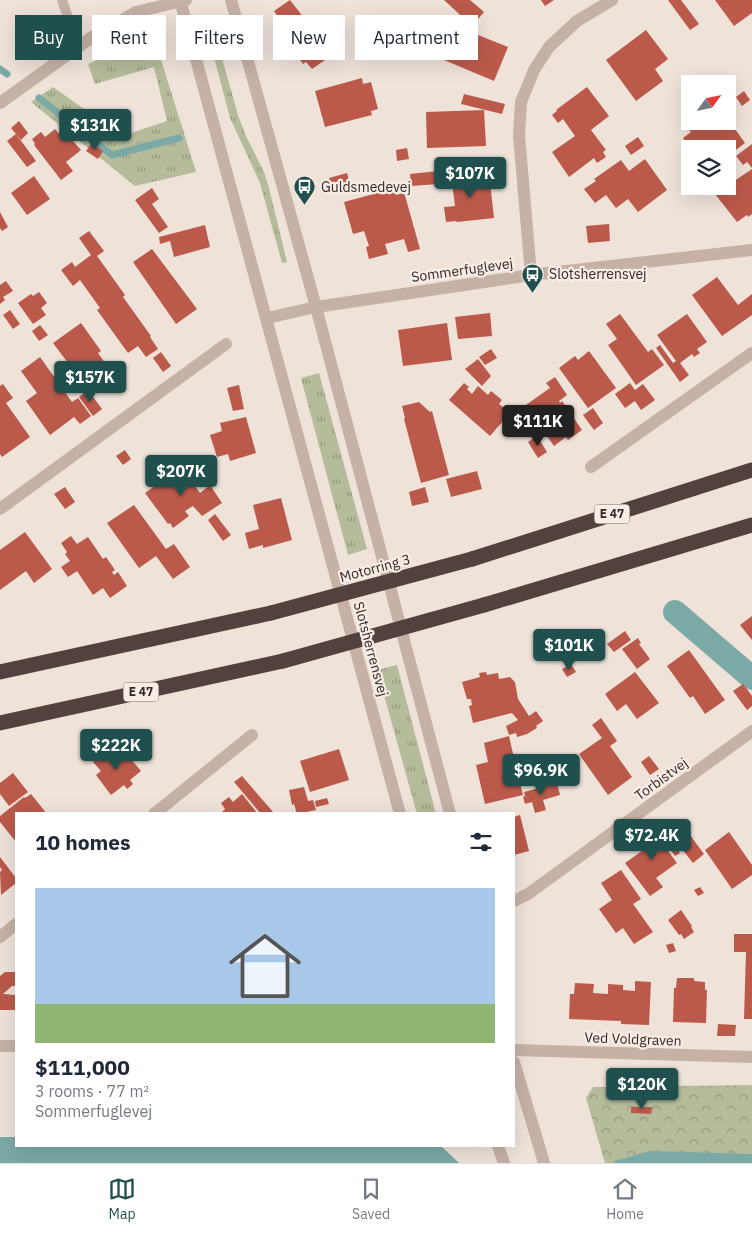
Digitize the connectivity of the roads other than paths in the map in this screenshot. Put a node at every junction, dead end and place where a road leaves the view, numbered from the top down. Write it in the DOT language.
graph roads {
  1 [pos="62,0"];
  2 [pos="182,0"];
  3 [pos="231,0"];
  4 [pos="612,0"];
  5 [pos="67,15"];
  6 [pos="82,44"];
  7 [pos="60,60"];
  8 [pos="0,103"];
  9 [pos="752,250"];
  10 [pos="531,275"];
  11 [pos="316,306"];
  12 [pos="267,318"];
  13 [pos="226,344"];
  14 [pos="752,352"];
  15 [pos="591,467"];
  16 [pos="752,470"];
  17 [pos="0,509"];
  18 [pos="752,525"];
  19 [pos="0,672"];
  20 [pos="0,723"];
  21 [pos="752,731"];
  22 [pos="252,735"];
  23 [pos="156,812"];
  24 [pos="399,812"];
  25 [pos="449,812"];
  26 [pos="515,900"];
  27 [pos="15,925"];
  28 [pos="0,937"];
  29 [pos="0,1046"];
  30 [pos="15,1046"];
  31 [pos="515,1050"];
  32 [pos="752,1057"];
  33 [pos="515,1065"];
  34 [pos="498,1147"];
  35 [pos="504,1163"];
  36 [pos="544,1163"];
  1 -- 5 [label="lane"];
  2 -- 6 [label="street"];
  2 -- 12 [label="street, Slotsherrensvej"];
  3 -- 11 [label="street"];
  4 -- 10 [label="street"];
  7 -- 8 [label="street"];
  9 -- 10 [label="street, Sommerfuglevej"];
  10 -- 11 [label="street, Sommerfuglevej"];
  11 -- 12 [label="street, Sommerfuglevej"];
  11 -- 25 [label="street"];
  12 -- 24 [label="street, Slotsherrensvej"];
  13 -- 17 [label="street"];
  14 -- 15 [label="street"];
  16 -- 19 [label="highway, Motorring 3 / E 47, bridge"];
  18 -- 20 [label="highway, E 47, bridge"];
  21 -- 26 [label="street, Torbistvej"];
  22 -- 23 [label="street"];
  27 -- 28 [label="street"];
  29 -- 30 [label="street"];
  31 -- 32 [label="street, Ved Voldgraven"];
  33 -- 36 [label="street"];
  34 -- 35 [label="street"];
}
